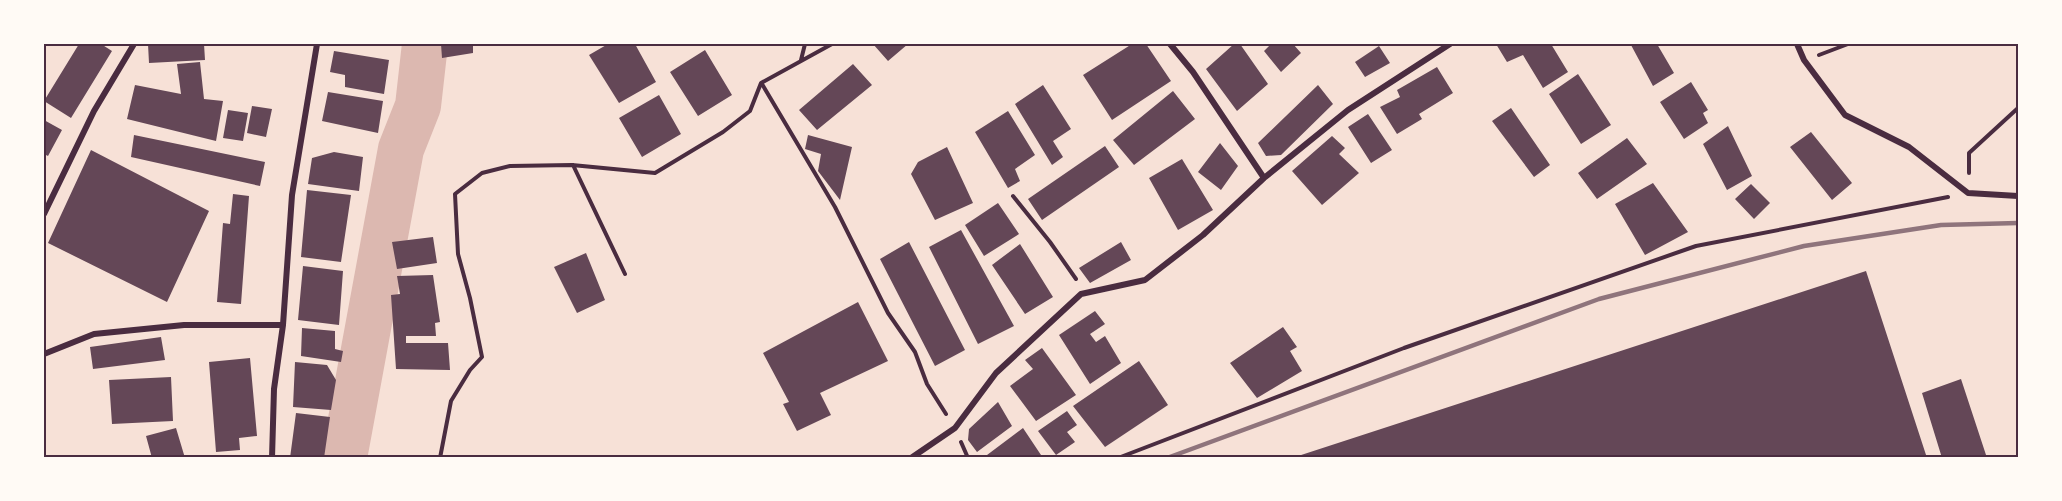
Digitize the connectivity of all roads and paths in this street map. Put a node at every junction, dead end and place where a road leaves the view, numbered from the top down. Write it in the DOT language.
graph roads {
  1 [pos="134,44"];
  2 [pos="317,44"];
  3 [pos="805,44"];
  4 [pos="832,44"];
  5 [pos="1170,44"];
  6 [pos="1450,44"];
  7 [pos="1797,44"];
  8 [pos="1848,44"];
  9 [pos="1804,60"];
  10 [pos="801,61"];
  11 [pos="761,83"];
  12 [pos="2019,108"];
  13 [pos="572,165"];
  14 [pos="1264,178"];
  15 [pos="1968,193"];
  16 [pos="1013,196"];
  17 [pos="2019,196"];
  18 [pos="44,214"];
  19 [pos="626,274"];
  20 [pos="1081,294"];
  21 [pos="283,325"];
  22 [pos="44,354"];
  23 [pos="955,428"];
  24 [pos="272,458"];
  25 [pos="440,458"];
  26 [pos="911,458"];
  27 [pos="1118,458"];
  1 -- 18 [label="street"];
  2 -- 21 [label="street"];
  3 -- 10 [label="path"];
  4 -- 10 [label="path"];
  5 -- 14 [label="street"];
  6 -- 14 [label="street"];
  7 -- 9 [label="street"];
  8 -- 9 [label="path"];
  9 -- 15 [label="street"];
  10 -- 11 [label="path"];
  11 -- 13 [label="path"];
  11 -- 23 [label="path"];
  12 -- 15 [label="path"];
  13 -- 19 [label="path"];
  13 -- 25 [label="path"];
  14 -- 20 [label="street"];
  15 -- 17 [label="street"];
  15 -- 27 [label="path"];
  16 -- 20 [label="path"];
  20 -- 23 [label="street"];
  21 -- 22 [label="street"];
  21 -- 24 [label="street"];
  23 -- 26 [label="street"];
}
